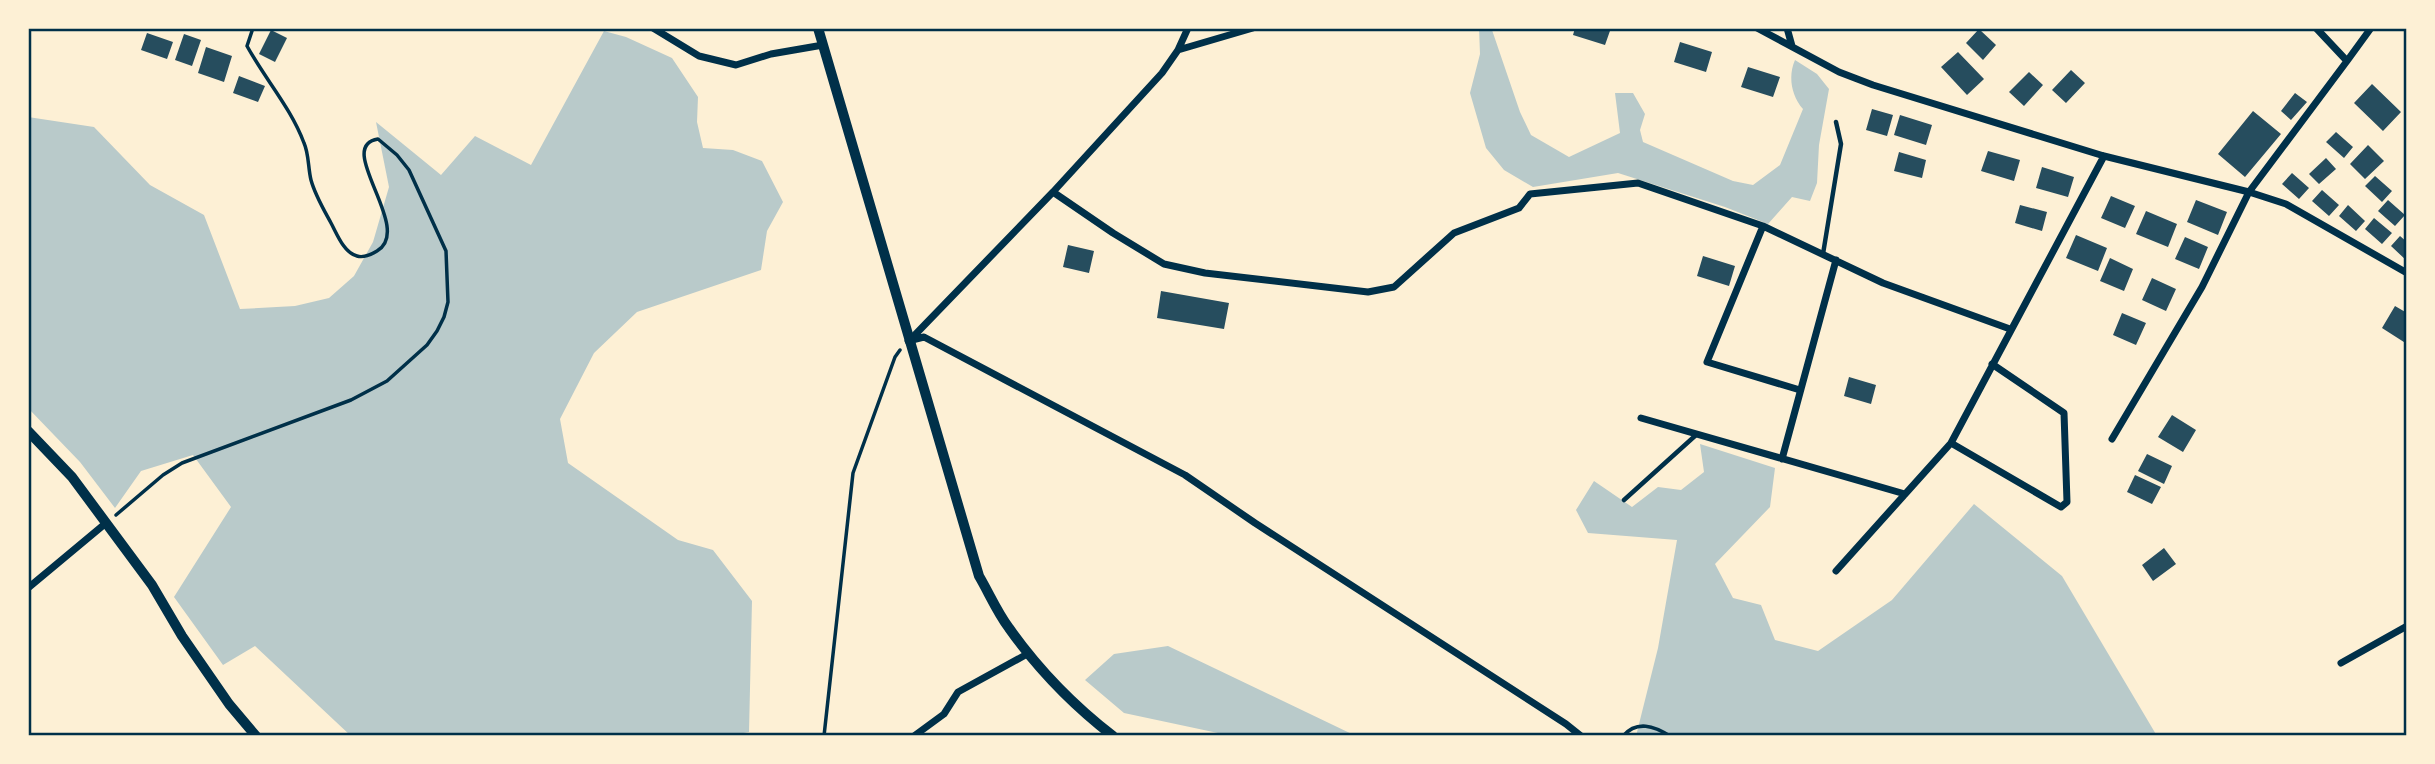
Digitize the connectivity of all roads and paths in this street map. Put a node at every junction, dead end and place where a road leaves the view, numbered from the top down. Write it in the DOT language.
graph roads {
  1 [pos="253,28"];
  2 [pos="653,28"];
  3 [pos="818,28"];
  4 [pos="1188,28"];
  5 [pos="1253,28"];
  6 [pos="1757,28"];
  7 [pos="1787,28"];
  8 [pos="2316,28"];
  9 [pos="2371,28"];
  10 [pos="823,46"];
  11 [pos="1792,46"];
  12 [pos="1178,50"];
  13 [pos="2347,61"];
  14 [pos="1836,122"];
  15 [pos="2104,156"];
  16 [pos="1053,192"];
  17 [pos="2249,192"];
  18 [pos="1763,226"];
  19 [pos="1823,254"];
  20 [pos="1836,260"];
  21 [pos="2407,273"];
  22 [pos="2010,329"];
  23 [pos="908,341"];
  24 [pos="1992,364"];
  25 [pos="1800,390"];
  26 [pos="1641,418"];
  27 [pos="28,431"];
  28 [pos="1696,434"];
  29 [pos="2112,439"];
  30 [pos="1951,443"];
  31 [pos="1782,459"];
  32 [pos="1905,494"];
  33 [pos="1624,499"];
  34 [pos="106,523"];
  35 [pos="1836,571"];
  36 [pos="28,588"];
  37 [pos="2407,626"];
  38 [pos="1028,653"];
  39 [pos="2341,663"];
  40 [pos="256,736"];
  41 [pos="824,736"];
  42 [pos="914,736"];
  43 [pos="1113,736"];
  44 [pos="1581,736"];
  45 [pos="1623,736"];
  46 [pos="1670,736"];
  1 -- 34 [label="path"];
  2 -- 10 [label="street"];
  3 -- 10 [label="street"];
  4 -- 12 [label="street"];
  5 -- 12 [label="street"];
  6 -- 11 [label="street"];
  7 -- 11 [label="street"];
  8 -- 13 [label="street"];
  9 -- 13 [label="street"];
  10 -- 23 [label="street"];
  11 -- 15 [label="street"];
  12 -- 16 [label="street"];
  13 -- 17 [label="street"];
  14 -- 19 [label="lane"];
  15 -- 17 [label="street"];
  15 -- 22 [label="street"];
  16 -- 18 [label="street"];
  16 -- 23 [label="street"];
  17 -- 21 [label="street"];
  17 -- 29 [label="street"];
  18 -- 19 [label="street"];
  18 -- 25 [label="street"];
  19 -- 20 [label="street"];
  20 -- 22 [label="street"];
  20 -- 25 [label="street"];
  22 -- 24 [label="street"];
  23 -- 38 [label="street"];
  23 -- 41 [label="path"];
  23 -- 44 [label="street"];
  24 -- 30 [label="street"];
  24 -- 30 [label="street"];
  25 -- 31 [label="street"];
  26 -- 28 [label="street"];
  27 -- 34 [label="street"];
  28 -- 31 [label="street"];
  28 -- 33 [label="lane"];
  30 -- 32 [label="street"];
  31 -- 32 [label="street"];
  32 -- 35 [label="street"];
  34 -- 36 [label="street"];
  34 -- 40 [label="street"];
  37 -- 39 [label="street"];
  38 -- 42 [label="street"];
  38 -- 43 [label="street"];
  45 -- 46 [label="path"];
}
